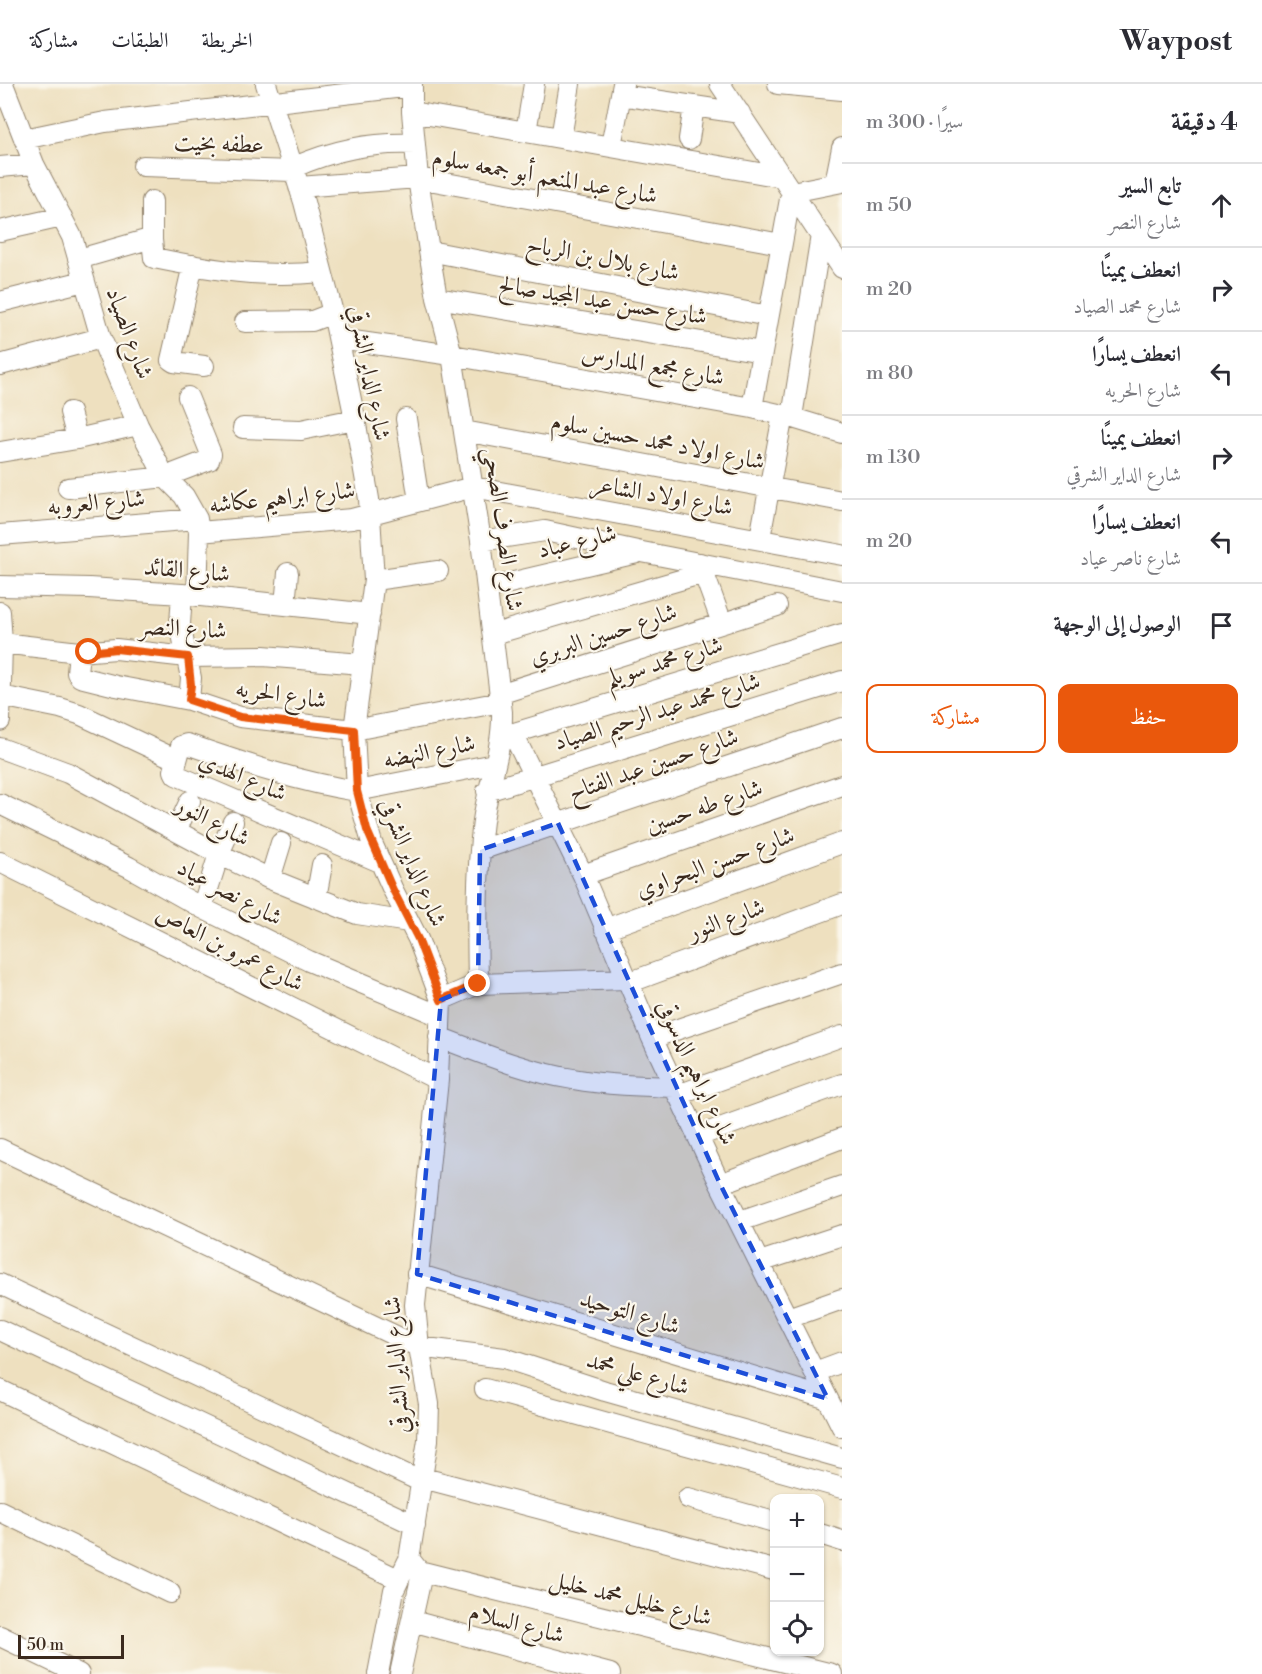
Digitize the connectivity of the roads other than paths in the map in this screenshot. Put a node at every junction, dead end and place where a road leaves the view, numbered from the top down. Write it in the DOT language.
graph roads {
  1 [pos="3,84"];
  2 [pos="534,84"];
  3 [pos="570,84"];
  4 [pos="720,84"];
  5 [pos="778,84"];
  6 [pos="412,85"];
  7 [pos="622,90"];
  8 [pos="842,90"];
  9 [pos="268,93"];
  10 [pos="694,106"];
  11 [pos="412,112"];
  12 [pos="740,113"];
  13 [pos="526,132"];
  14 [pos="561,138"];
  15 [pos="24,139"];
  16 [pos="690,139"];
  17 [pos="415,144"];
  18 [pos="611,146"];
  19 [pos="842,148"];
  20 [pos="34,164"];
  21 [pos="143,166"];
  22 [pos="0,167"];
  23 [pos="295,176"];
  24 [pos="418,178"];
  25 [pos="839,183"];
  26 [pos="787,185"];
  27 [pos="152,201"];
  28 [pos="62,217"];
  29 [pos="0,231"];
  30 [pos="821,235"];
  31 [pos="152,240"];
  32 [pos="781,244"];
  33 [pos="429,251"];
  34 [pos="79,259"];
  35 [pos="193,265"];
  36 [pos="842,268"];
  37 [pos="322,272"];
  38 [pos="84,281"];
  39 [pos="437,298"];
  40 [pos="0,302"];
  41 [pos="333,313"];
  42 [pos="768,316"];
  43 [pos="245,322"];
  44 [pos="101,338"];
  45 [pos="339,339"];
  46 [pos="762,352"];
  47 [pos="452,356"];
  48 [pos="0,365"];
  49 [pos="204,366"];
  50 [pos="188,397"];
  51 [pos="752,408"];
  52 [pos="70,412"];
  53 [pos="787,416"];
  54 [pos="355,419"];
  55 [pos="406,419"];
  56 [pos="138,425"];
  57 [pos="243,428"];
  58 [pos="464,431"];
  59 [pos="842,434"];
  60 [pos="77,439"];
  61 [pos="0,452"];
  62 [pos="165,477"];
  63 [pos="473,487"];
  64 [pos="68,488"];
  65 [pos="769,488"];
  66 [pos="419,501"];
  67 [pos="842,501"];
  68 [pos="370,514"];
  69 [pos="198,526"];
  70 [pos="0,535"];
  71 [pos="760,538"];
  72 [pos="481,541"];
  73 [pos="642,552"];
  74 [pos="842,555"];
  75 [pos="702,568"];
  76 [pos="438,571"];
  77 [pos="288,573"];
  78 [pos="374,580"];
  79 [pos="0,586"];
  80 [pos="488,588"];
  81 [pos="842,591"];
  82 [pos="189,595"];
  83 [pos="285,605"];
  84 [pos="777,606"];
  85 [pos="0,612"];
  86 [pos="370,614"];
  87 [pos="722,623"];
  88 [pos="494,634"];
  89 [pos="842,634"];
  90 [pos="2,643"];
  91 [pos="79,652"];
  92 [pos="188,657"];
  93 [pos="362,664"];
  94 [pos="842,681"];
  95 [pos="2,696"];
  96 [pos="500,698"];
  97 [pos="189,700"];
  98 [pos="0,721"];
  99 [pos="842,728"];
  100 [pos="354,730"];
  101 [pos="507,736"];
  102 [pos="0,748"];
  103 [pos="177,760"];
  104 [pos="494,764"];
  105 [pos="534,776"];
  106 [pos="842,785"];
  107 [pos="357,791"];
  108 [pos="487,791"];
  109 [pos="190,801"];
  110 [pos="0,804"];
  111 [pos="233,822"];
  112 [pos="558,823"];
  113 [pos="176,831"];
  114 [pos="281,843"];
  115 [pos="842,843"];
  116 [pos="480,850"];
  117 [pos="219,854"];
  118 [pos="0,862"];
  119 [pos="380,862"];
  120 [pos="322,865"];
  121 [pos="583,875"];
  122 [pos="270,879"];
  123 [pos="316,898"];
  124 [pos="842,904"];
  125 [pos="202,908"];
  126 [pos="409,922"];
  127 [pos="605,929"];
  128 [pos="842,973"];
  129 [pos="627,981"];
  130 [pos="478,984"];
  131 [pos="441,1008"];
  132 [pos="842,1036"];
  133 [pos="440,1037"];
  134 [pos="652,1038"];
  135 [pos="438,1080"];
  136 [pos="842,1084"];
  137 [pos="677,1091"];
  138 [pos="698,1136"];
  139 [pos="842,1138"];
  140 [pos="0,1149"];
  141 [pos="720,1184"];
  142 [pos="842,1185"];
  143 [pos="740,1221"];
  144 [pos="842,1235"];
  145 [pos="760,1262"];
  146 [pos="417,1274"];
  147 [pos="0,1284"];
  148 [pos="842,1299"];
  149 [pos="788,1318"];
  150 [pos="0,1330"];
  151 [pos="419,1347"];
  152 [pos="842,1362"];
  153 [pos="815,1372"];
  154 [pos="485,1389"];
  155 [pos="0,1390"];
  156 [pos="837,1413"];
  157 [pos="842,1458"];
  158 [pos="423,1480"];
  159 [pos="842,1488"];
  160 [pos="688,1498"];
  161 [pos="0,1511"];
  162 [pos="770,1521"];
  163 [pos="415,1525"];
  164 [pos="824,1536"];
  165 [pos="842,1541"];
  166 [pos="414,1565"];
  167 [pos="770,1569"];
  168 [pos="398,1579"];
  169 [pos="170,1593"];
  170 [pos="412,1621"];
  171 [pos="0,1636"];
  172 [pos="405,1673"];
  173 [pos="79,1674"];
  174 [pos="378,1674"];
  175 [pos="610,1674"];
  176 [pos="832,1674"];
  1 -- 15 [label="street, شارع الصياد"];
  2 -- 13 [label="street"];
  3 -- 14 [label="street"];
  4 -- 12 [label="street"];
  5 -- 8 [label="street"];
  6 -- 9 [label="street"];
  6 -- 11 [label="street, شارع الصرف الصحي"];
  7 -- 10 [label="street"];
  7 -- 18 [label="street"];
  9 -- 15 [label="street"];
  9 -- 23 [label="street, شارع الداير الشرقي"];
  10 -- 12 [label="street"];
  10 -- 16 [label="street"];
  11 -- 13 [label="street"];
  11 -- 17 [label="street, شارع الصرف الصحي"];
  12 -- 26 [label="street"];
  13 -- 14 [label="street"];
  14 -- 18 [label="street"];
  15 -- 20 [label="street, شارع الصياد"];
  17 -- 23 [label="street"];
  17 -- 24 [label="street, شارع الصرف الصحي"];
  18 -- 26 [label="street"];
  19 -- 25 [label="street"];
  20 -- 22 [label="street"];
  20 -- 28 [label="street, شارع الصياد"];
  21 -- 23 [label="street, عطفه بخيت"];
  23 -- 24 [label="street, شارع عبد المنعم أبو جمعه سلوم"];
  23 -- 37 [label="street, شارع الداير الشرقي"];
  24 -- 32 [label="street, شارع عبد المنعم أبو جمعه سلوم"];
  24 -- 33 [label="street, شارع الصرف الصحي"];
  25 -- 26 [label="street"];
  26 -- 30 [label="street"];
  26 -- 32 [label="street"];
  27 -- 31 [label="street"];
  28 -- 29 [label="street"];
  28 -- 34 [label="street, شارع الصياد"];
  30 -- 36 [label="street"];
  30 -- 53 [label="street"];
  31 -- 34 [label="street"];
  31 -- 35 [label="street"];
  32 -- 42 [label="street"];
  33 -- 39 [label="street, شارع الصرف الصحي"];
  33 -- 42 [label="street, شارع بلال بن الرباح"];
  34 -- 38 [label="street, شارع الصياد"];
  35 -- 37 [label="street"];
  35 -- 49 [label="street"];
  37 -- 41 [label="street, شارع الداير الشرقي"];
  38 -- 40 [label="street"];
  38 -- 44 [label="street, شارع الصياد"];
  39 -- 46 [label="street, شارع حسن عبد المجيد صالح"];
  39 -- 47 [label="street, شارع الصرف الصحي"];
  41 -- 43 [label="street"];
  41 -- 45 [label="street, شارع الداير الشرقي"];
  42 -- 46 [label="street"];
  44 -- 48 [label="street"];
  44 -- 56 [label="street, شارع الصياد"];
  45 -- 47 [label="street, شارع مجمع المدارس"];
  45 -- 54 [label="street, شارع الداير الشرقي"];
  46 -- 51 [label="street"];
  47 -- 51 [label="street, شارع مجمع المدارس"];
  47 -- 58 [label="street, شارع الصرف الصحي"];
  50 -- 62 [label="street"];
  51 -- 53 [label="street, شارع مجمع المدارس"];
  52 -- 60 [label="street"];
  53 -- 59 [label="street, شارع مجمع المدارس"];
  53 -- 65 [label="street"];
  54 -- 57 [label="street"];
  54 -- 68 [label="street, شارع الداير الشرقي"];
  55 -- 66 [label="street"];
  56 -- 60 [label="street"];
  56 -- 62 [label="street, شارع الصياد"];
  58 -- 63 [label="street, شارع الصرف الصحي"];
  58 -- 65 [label="street, شارع اولاد محمد حسين سلوم"];
  60 -- 61 [label="street"];
  62 -- 64 [label="street"];
  62 -- 69 [label="street, شارع الصياد"];
  63 -- 66 [label="street, شارع ابراهيم عكاشه"];
  63 -- 71 [label="street, شارع اولاد الشاعر"];
  63 -- 72 [label="street, شارع الصرف الصحي"];
  65 -- 67 [label="street, شارع اولاد محمد حسين سلوم"];
  65 -- 71 [label="street"];
  66 -- 68 [label="street, شارع ابراهيم عكاشه"];
  68 -- 69 [label="street, شارع ابراهيم عكاشه"];
  68 -- 78 [label="street, شارع الداير الشرقي"];
  69 -- 70 [label="street, شارع العروبه"];
  69 -- 82 [label="street"];
  71 -- 74 [label="street, شارع اولاد الشاعر"];
  72 -- 73 [label="street"];
  72 -- 80 [label="street, شارع الصرف الصحي"];
  73 -- 75 [label="street"];
  73 -- 80 [label="street, شارع عباد"];
  75 -- 81 [label="street"];
  75 -- 87 [label="street"];
  75 -- 88 [label="street"];
  76 -- 78 [label="street"];
  77 -- 83 [label="street"];
  78 -- 86 [label="street, شارع الداير الشرقي"];
  79 -- 82 [label="street, شارع القائد"];
  80 -- 88 [label="street, شارع الصرف الصحي"];
  82 -- 83 [label="street, شارع القائد"];
  82 -- 92 [label="street"];
  83 -- 86 [label="street, شارع القائد"];
  84 -- 87 [label="street, شارع حسين البربري"];
  85 -- 90 [label="street"];
  86 -- 93 [label="street, شارع الداير الشرقي"];
  87 -- 96 [label="street, شارع حسين البربري"];
  88 -- 96 [label="street, شارع الصرف الصحي"];
  89 -- 101 [label="street, شارع محمد سويلم"];
  90 -- 91 [label="street, شارع النصر"];
  90 -- 95 [label="street"];
  91 -- 92 [label="street, شارع النصر"];
  91 -- 97 [label="street, شارع الحريه"];
  92 -- 93 [label="street, شارع النصر"];
  92 -- 97 [label="street"];
  93 -- 100 [label="street, شارع الداير الشرقي"];
  94 -- 105 [label="street, شارع محمد عبد الرحيم الصياد"];
  95 -- 98 [label="street"];
  95 -- 103 [label="street, شارع الهدي"];
  96 -- 100 [label="street, شارع الحريه"];
  96 -- 101 [label="street, شارع الصرف الصحي"];
  97 -- 100 [label="street, شارع الحريه"];
  99 -- 112 [label="street, شارع حسين عبد الفتاح"];
  100 -- 107 [label="street, شارع الداير الشرقي"];
  101 -- 104 [label="street, شارع الصرف الصحي"];
  101 -- 105 [label="street, شارع ابراهيم الدسوقي"];
  102 -- 113 [label="street, شارع النور"];
  103 -- 107 [label="street, شارع النهضه"];
  103 -- 119 [label="street, شارع الهدي"];
  104 -- 107 [label="street, شارع النهضه"];
  104 -- 108 [label="street, شارع الصرف الصحي"];
  105 -- 108 [label="street, شارع محمد عبد الرحيم الصياد"];
  105 -- 112 [label="street, شارع ابراهيم الدسوقي"];
  106 -- 121 [label="street, شارع طه حسين"];
  107 -- 119 [label="street, شارع الداير الشرقي"];
  108 -- 116 [label="street, شارع الصرف الصحي"];
  109 -- 113 [label="street"];
  110 -- 125 [label="street, شارع نصر عياد"];
  111 -- 117 [label="street"];
  112 -- 116 [label="street, شارع حسين عبد الفتاح"];
  112 -- 121 [label="street, شارع ابراهيم الدسوقي"];
  113 -- 117 [label="street, شارع النور"];
  114 -- 122 [label="street"];
  115 -- 127 [label="street, شارع حسن البحراوي"];
  116 -- 130 [label="street, شارع الصرف الصحي"];
  117 -- 122 [label="street, شارع النور"];
  117 -- 125 [label="street"];
  118 -- 135 [label="street, شارع عمرو بن العاص"];
  119 -- 126 [label="street, شارع الداير الشرقي"];
  120 -- 123 [label="street"];
  121 -- 127 [label="street, شارع ابراهيم الدسوقي"];
  122 -- 123 [label="street, شارع النور"];
  123 -- 126 [label="street, شارع النور"];
  124 -- 129 [label="street, شارع النور"];
  125 -- 131 [label="street, شارع نصر عياد"];
  126 -- 131 [label="street, شارع الداير الشرقي"];
  127 -- 129 [label="street, شارع ابراهيم الدسوقي"];
  128 -- 134 [label="street"];
  129 -- 130 [label="street, شارع النور"];
  129 -- 134 [label="street, شارع ابراهيم الدسوقي"];
  130 -- 131 [label="street"];
  131 -- 133 [label="street, شارع الداير الشرقي"];
  132 -- 137 [label="street"];
  133 -- 135 [label="street, شارع الداير الشرقي"];
  133 -- 137 [label="street"];
  134 -- 137 [label="street, شارع ابراهيم الدسوقي"];
  135 -- 146 [label="street, شارع الداير الشرقي"];
  136 -- 138 [label="street"];
  137 -- 138 [label="street, شارع ابراهيم الدسوقي"];
  138 -- 141 [label="street, شارع ابراهيم الدسوقي"];
  139 -- 141 [label="street"];
  140 -- 151 [label="street, شارع علي محمد"];
  141 -- 143 [label="street, شارع ابراهيم الدسوقي"];
  142 -- 143 [label="street"];
  143 -- 145 [label="street, شارع ابراهيم الدسوقي"];
  144 -- 145 [label="street"];
  145 -- 149 [label="street, شارع ابراهيم الدسوقي"];
  146 -- 151 [label="street, شارع الداير الشرقي"];
  146 -- 156 [label="street, شارع التوحيد"];
  147 -- 158 [label="street"];
  148 -- 149 [label="street"];
  149 -- 153 [label="street, شارع ابراهيم الدسوقي"];
  150 -- 163 [label="street"];
  151 -- 157 [label="street, شارع علي محمد"];
  151 -- 158 [label="street, شارع الداير الشرقي"];
  152 -- 153 [label="street"];
  153 -- 156 [label="street, شارع ابراهيم الدسوقي"];
  154 -- 159 [label="street"];
  155 -- 168 [label="street"];
  158 -- 163 [label="street, شارع الداير الشرقي"];
  158 -- 167 [label="street"];
  160 -- 162 [label="street"];
  161 -- 169 [label="street"];
  163 -- 166 [label="street, شارع الداير الشرقي"];
  164 -- 165 [label="street"];
  166 -- 168 [label="street, شارع الداير الشرقي"];
  166 -- 170 [label="street, شارع الداير الشرقي"];
  166 -- 176 [label="street, شارع خليل محمد خليل"];
  168 -- 174 [label="street, شارع الداير الشرقي"];
  170 -- 172 [label="street, شارع الداير الشرقي"];
  170 -- 175 [label="street, شارع السلام"];
  171 -- 173 [label="street"];
}
